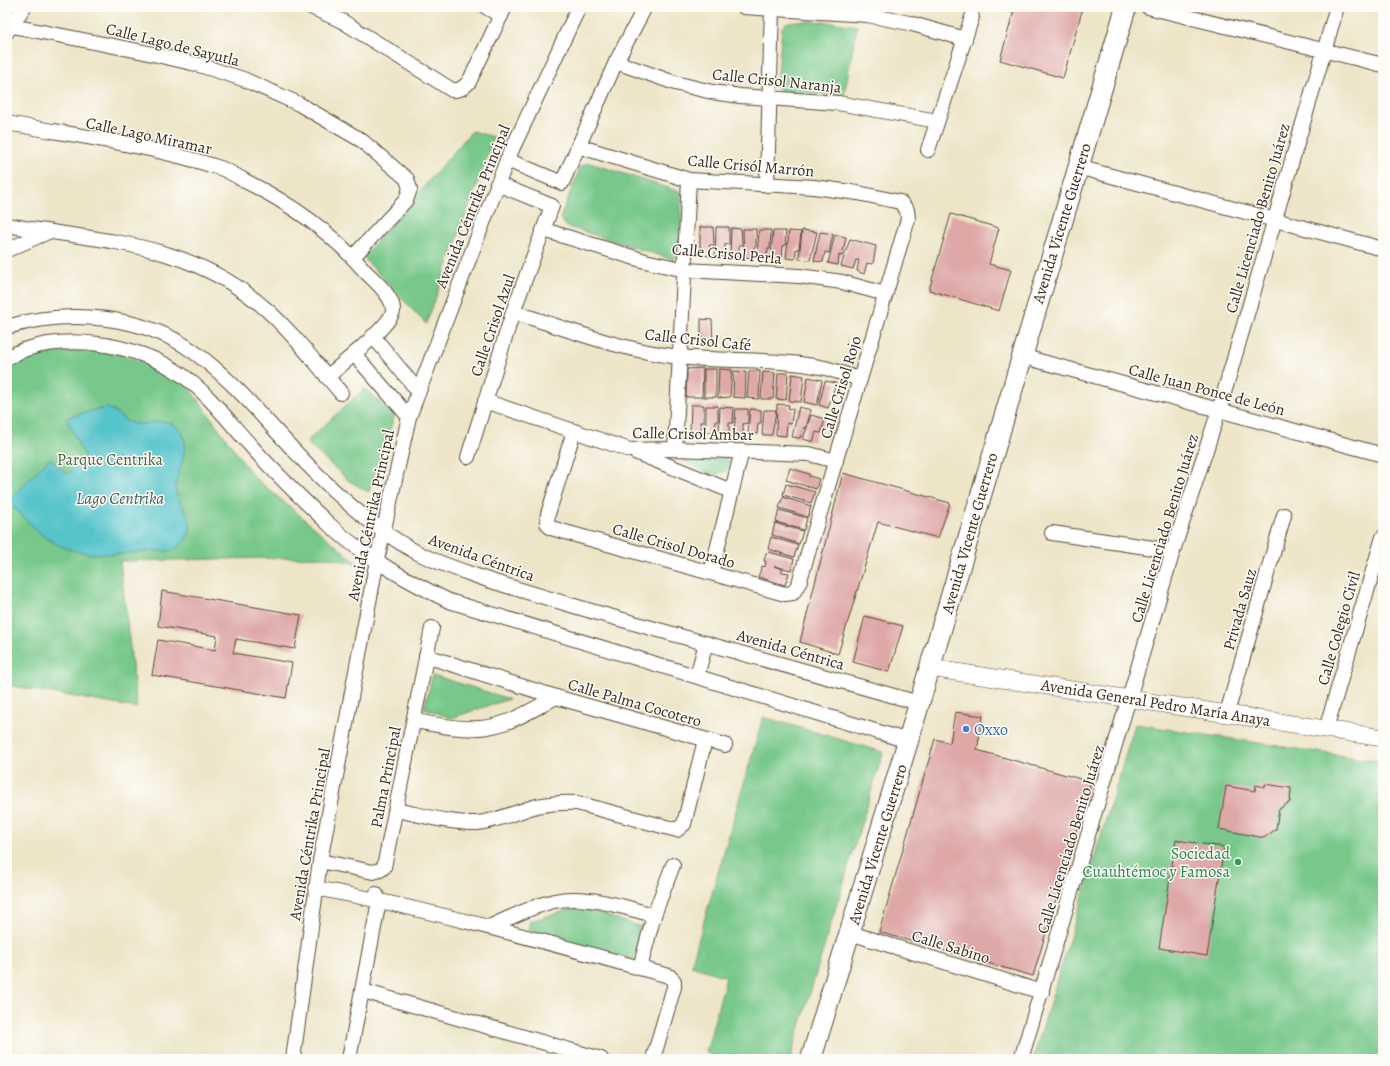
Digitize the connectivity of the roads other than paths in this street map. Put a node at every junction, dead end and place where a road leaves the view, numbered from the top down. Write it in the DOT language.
graph roads {
  1 [pos="24,7"];
  2 [pos="311,7"];
  3 [pos="486,7"];
  4 [pos="645,7"];
  5 [pos="744,7"];
  6 [pos="1126,7"];
  7 [pos="1148,7"];
  8 [pos="1337,7"];
  9 [pos="772,8"];
  10 [pos="574,9"];
  11 [pos="503,11"];
  12 [pos="972,17"];
  13 [pos="9,29"];
  14 [pos="965,39"];
  15 [pos="1324,50"];
  16 [pos="616,62"];
  17 [pos="1383,65"];
  18 [pos="768,98"];
  19 [pos="937,121"];
  20 [pos="7,123"];
  21 [pos="578,146"];
  22 [pos="928,150"];
  23 [pos="507,160"];
  24 [pos="1078,167"];
  25 [pos="689,180"];
  26 [pos="497,184"];
  27 [pos="767,184"];
  28 [pos="900,202"];
  29 [pos="1275,219"];
  30 [pos="7,225"];
  31 [pos="544,230"];
  32 [pos="48,232"];
  33 [pos="1383,249"];
  34 [pos="7,250"];
  35 [pos="353,257"];
  36 [pos="685,270"];
  37 [pos="886,294"];
  38 [pos="513,312"];
  39 [pos="7,327"];
  40 [pos="373,336"];
  41 [pos="354,354"];
  42 [pos="1021,356"];
  43 [pos="680,357"];
  44 [pos="7,358"];
  45 [pos="327,377"];
  46 [pos="860,379"];
  47 [pos="418,391"];
  48 [pos="341,393"];
  49 [pos="485,401"];
  50 [pos="1219,410"];
  51 [pos="409,417"];
  52 [pos="574,431"];
  53 [pos="675,449"];
  54 [pos="630,450"];
  55 [pos="742,451"];
  56 [pos="1383,455"];
  57 [pos="468,457"];
  58 [pos="836,461"];
  59 [pos="731,491"];
  60 [pos="1284,515"];
  61 [pos="384,530"];
  62 [pos="1052,533"];
  63 [pos="1383,537"];
  64 [pos="1173,550"];
  65 [pos="377,560"];
  66 [pos="711,573"];
  67 [pos="799,584"];
  68 [pos="432,628"];
  69 [pos="706,643"];
  70 [pos="426,656"];
  71 [pos="930,668"];
  72 [pos="697,676"];
  73 [pos="556,697"];
  74 [pos="1130,698"];
  75 [pos="920,703"];
  76 [pos="1227,713"];
  77 [pos="414,721"];
  78 [pos="1326,729"];
  79 [pos="1383,738"];
  80 [pos="704,740"];
  81 [pos="908,740"];
  82 [pos="725,745"];
  83 [pos="396,810"];
  84 [pos="320,861"];
  85 [pos="673,865"];
  86 [pos="316,885"];
  87 [pos="379,901"];
  88 [pos="654,915"];
  89 [pos="489,927"];
  90 [pos="850,933"];
  91 [pos="640,968"];
  92 [pos="363,991"];
  93 [pos="1042,992"];
  94 [pos="293,1059"];
  95 [pos="349,1059"];
  96 [pos="601,1059"];
  97 [pos="653,1059"];
  98 [pos="811,1059"];
  99 [pos="1021,1059"];
  1 -- 13 [label="street"];
  2 -- 11 [label="street"];
  3 -- 11 [label="street"];
  4 -- 16 [label="street"];
  5 -- 9 [label="street"];
  6 -- 24 [label="main road, Avenida Vicente Guerrero"];
  7 -- 15 [label="street"];
  8 -- 15 [label="street, Calle Licenciado Benito Juárez"];
  9 -- 14 [label="street"];
  9 -- 18 [label="street"];
  10 -- 23 [label="street, Avenida Céntrika Principal"];
  12 -- 14 [label="street"];
  13 -- 35 [label="street, Calle Lago de Sayutla"];
  14 -- 19 [label="street"];
  15 -- 17 [label="street"];
  15 -- 29 [label="street, Calle Licenciado Benito Juárez"];
  16 -- 18 [label="street, Calle Crisol Naranja"];
  16 -- 21 [label="street"];
  18 -- 19 [label="street, Calle Crisol Naranja"];
  18 -- 27 [label="street"];
  19 -- 22 [label="street"];
  20 -- 35 [label="street, Calle Lago Miramar"];
  21 -- 23 [label="street"];
  21 -- 25 [label="street, Calle Crisól Marrón"];
  23 -- 26 [label="street, Avenida Céntrika Principal"];
  24 -- 29 [label="street"];
  24 -- 42 [label="main road, Avenida Vicente Guerrero"];
  25 -- 27 [label="street, Calle Crisól Marrón"];
  25 -- 36 [label="street"];
  26 -- 31 [label="street, Calle Crisol Azul"];
  26 -- 47 [label="street, Avenida Céntrika Principal"];
  27 -- 28 [label="street, Calle Crisól Marrón"];
  28 -- 37 [label="street, Calle Crisol Rojo"];
  29 -- 33 [label="street"];
  29 -- 50 [label="street, Calle Licenciado Benito Juárez"];
  30 -- 32 [label="street"];
  31 -- 36 [label="street, Calle Crisol Perla"];
  31 -- 38 [label="street, Calle Crisol Azul"];
  32 -- 34 [label="street"];
  32 -- 45 [label="street"];
  35 -- 40 [label="street, Calle Lago Miramar"];
  36 -- 37 [label="street, Calle Crisol Perla"];
  36 -- 43 [label="street"];
  37 -- 46 [label="street, Calle Crisol Rojo"];
  38 -- 43 [label="street, Calle Crisol Café"];
  38 -- 49 [label="street, Calle Crisol Azul"];
  39 -- 61 [label="street, Avenida Céntrica"];
  40 -- 41 [label="street, Calle Lago Miramar"];
  40 -- 47 [label="street"];
  41 -- 45 [label="street, Calle Lago Miramar"];
  41 -- 51 [label="street"];
  42 -- 50 [label="street, Calle Juan Ponce de León"];
  42 -- 71 [label="main road, Avenida Vicente Guerrero"];
  43 -- 46 [label="street, Calle Crisol Café"];
  43 -- 53 [label="street"];
  44 -- 65 [label="street"];
  45 -- 48 [label="street"];
  46 -- 58 [label="street, Calle Crisol Rojo"];
  47 -- 51 [label="street, Avenida Céntrika Principal"];
  49 -- 52 [label="street, Calle Crisol Ambar"];
  49 -- 57 [label="street, Calle Crisol Azul"];
  50 -- 56 [label="street, Calle Juan Ponce de León"];
  50 -- 64 [label="street, Calle Licenciado Benito Juárez"];
  51 -- 61 [label="street, Avenida Céntrika Principal"];
  52 -- 54 [label="street, Calle Crisol Ambar"];
  52 -- 66 [label="street, Calle Crisol Dorado"];
  53 -- 54 [label="street, Calle Crisol Ambar"];
  53 -- 55 [label="street, Calle Crisol Ambar"];
  54 -- 59 [label="street"];
  55 -- 58 [label="street, Calle Crisol Ambar"];
  55 -- 59 [label="street"];
  58 -- 67 [label="street, Calle Crisol Rojo"];
  59 -- 66 [label="street"];
  60 -- 76 [label="street, Privada Sauz"];
  61 -- 65 [label="street, Avenida Céntrika Principal"];
  61 -- 69 [label="street, Avenida Céntrica"];
  62 -- 64 [label="street"];
  63 -- 78 [label="street, Calle Colegio Civil"];
  64 -- 74 [label="street, Calle Licenciado Benito Juárez"];
  65 -- 72 [label="street"];
  65 -- 84 [label="street, Avenida Céntrika Principal"];
  66 -- 67 [label="street, Calle Crisol Dorado"];
  68 -- 70 [label="street, Palma Principal"];
  69 -- 72 [label="street"];
  69 -- 75 [label="street, Avenida Céntrica"];
  70 -- 73 [label="street, Calle Palma Cocotero"];
  70 -- 77 [label="street, Palma Principal"];
  71 -- 74 [label="street, Avenida General Pedro María Anaya"];
  71 -- 75 [label="main road, Avenida Vicente Guerrero"];
  72 -- 81 [label="street"];
  73 -- 77 [label="street, Calle Palma Cocotero"];
  73 -- 80 [label="street, Calle Palma Cocotero"];
  74 -- 76 [label="street, Avenida General Pedro María Anaya"];
  74 -- 93 [label="street, Calle Licenciado Benito Juárez"];
  75 -- 81 [label="main road, Avenida Vicente Guerrero"];
  76 -- 78 [label="street, Avenida General Pedro María Anaya"];
  77 -- 83 [label="street, Palma Principal"];
  78 -- 79 [label="street, Avenida General Pedro María Anaya"];
  80 -- 82 [label="street, Calle Palma Cocotero"];
  80 -- 83 [label="street"];
  81 -- 90 [label="main road, Avenida Vicente Guerrero"];
  83 -- 84 [label="street, Palma Principal"];
  84 -- 86 [label="street, Avenida Céntrika Principal"];
  85 -- 88 [label="street"];
  86 -- 87 [label="street"];
  86 -- 94 [label="street, Avenida Céntrika Principal"];
  87 -- 89 [label="street"];
  87 -- 92 [label="street"];
  88 -- 89 [label="street"];
  88 -- 91 [label="street"];
  89 -- 91 [label="street"];
  90 -- 93 [label="street, Calle Sabino"];
  90 -- 98 [label="main road, Avenida Vicente Guerrero"];
  91 -- 97 [label="street"];
  92 -- 95 [label="street"];
  92 -- 96 [label="street"];
  93 -- 99 [label="street, Calle Licenciado Benito Juárez"];
}
